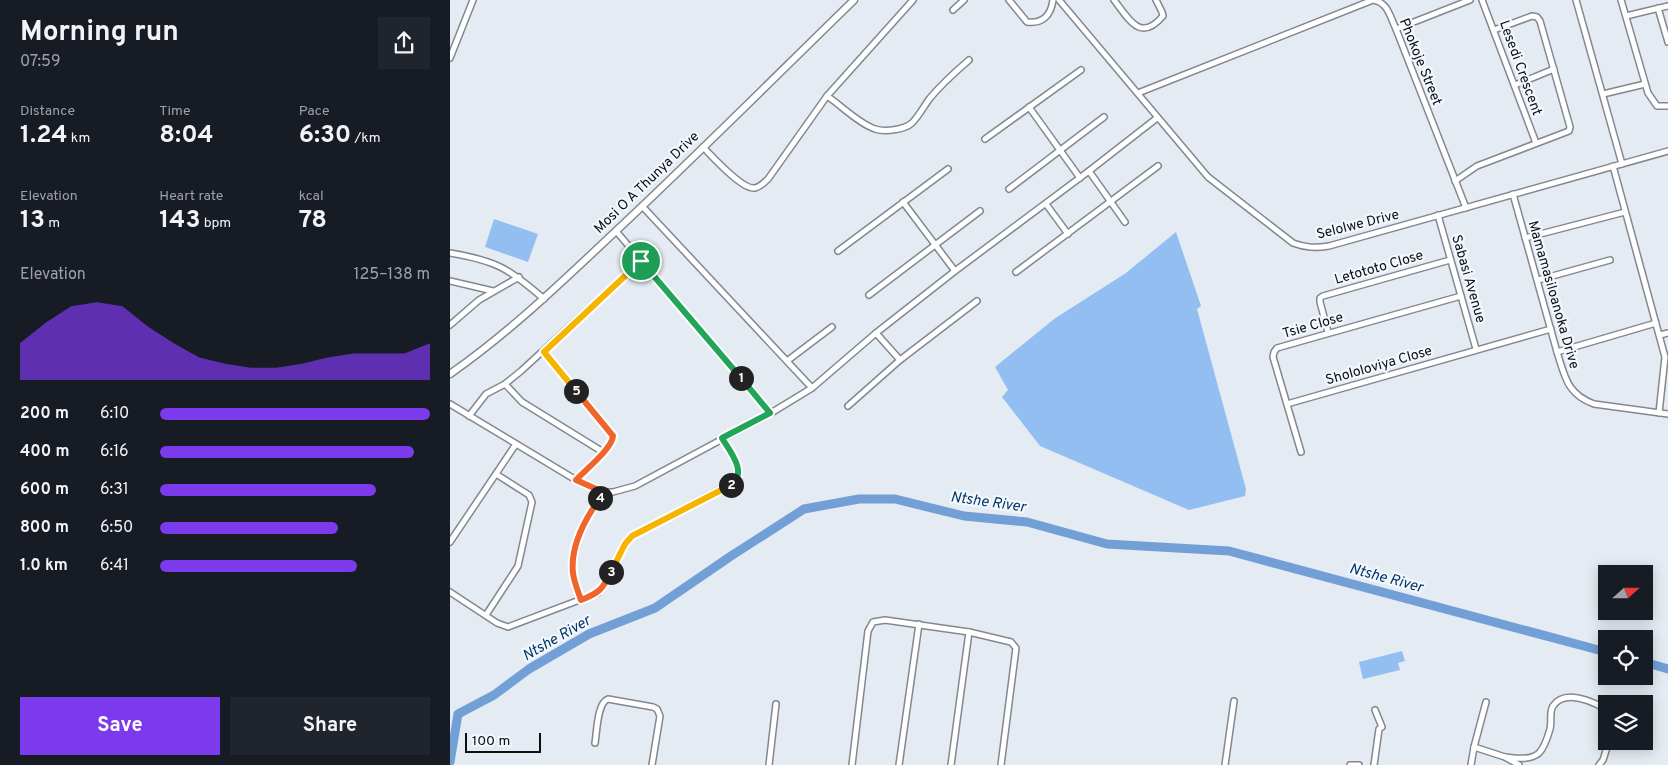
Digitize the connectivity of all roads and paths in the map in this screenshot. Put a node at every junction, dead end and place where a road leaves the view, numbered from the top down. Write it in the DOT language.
graph roads {
  1 [pos="473,0"];
  2 [pos="854,0"];
  3 [pos="913,0"];
  4 [pos="964,0"];
  5 [pos="1009,0"];
  6 [pos="1053,0"];
  7 [pos="1059,0"];
  8 [pos="1114,0"];
  9 [pos="1156,0"];
  10 [pos="1470,0"];
  11 [pos="1482,0"];
  12 [pos="1576,0"];
  13 [pos="1621,0"];
  14 [pos="1456,2"];
  15 [pos="1668,6"];
  16 [pos="1658,8"];
  17 [pos="952,10"];
  18 [pos="1626,16"];
  19 [pos="1396,29"];
  20 [pos="1494,30"];
  21 [pos="1668,42"];
  22 [pos="450,58"];
  23 [pos="969,60"];
  24 [pos="1554,69"];
  25 [pos="1081,70"];
  26 [pos="1645,84"];
  27 [pos="1515,85"];
  28 [pos="1138,94"];
  29 [pos="1603,94"];
  30 [pos="827,96"];
  31 [pos="1668,106"];
  32 [pos="1028,107"];
  33 [pos="1104,117"];
  34 [pos="1157,118"];
  35 [pos="985,139"];
  36 [pos="1536,143"];
  37 [pos="703,147"];
  38 [pos="1668,150"];
  39 [pos="1060,151"];
  40 [pos="1622,164"];
  41 [pos="1158,166"];
  42 [pos="1613,166"];
  43 [pos="948,168"];
  44 [pos="1089,171"];
  45 [pos="1080,178"];
  46 [pos="1456,180"];
  47 [pos="1009,189"];
  48 [pos="1513,194"];
  49 [pos="1110,200"];
  50 [pos="903,202"];
  51 [pos="1046,204"];
  52 [pos="642,206"];
  53 [pos="1466,208"];
  54 [pos="980,211"];
  55 [pos="1625,212"];
  56 [pos="1438,215"];
  57 [pos="1126,222"];
  58 [pos="616,231"];
  59 [pos="1068,234"];
  60 [pos="1526,238"];
  61 [pos="934,244"];
  62 [pos="838,251"];
  63 [pos="450,253"];
  64 [pos="1450,260"];
  65 [pos="1610,260"];
  66 [pos="641,261"];
  67 [pos="955,271"];
  68 [pos="1016,272"];
  69 [pos="519,277"];
  70 [pos="1538,280"];
  71 [pos="450,281"];
  72 [pos="493,291"];
  73 [pos="870,294"];
  74 [pos="1461,296"];
  75 [pos="544,299"];
  76 [pos="976,300"];
  77 [pos="1656,323"];
  78 [pos="450,325"];
  79 [pos="832,328"];
  80 [pos="1551,329"];
  81 [pos="1328,332"];
  82 [pos="1668,332"];
  83 [pos="876,333"];
  84 [pos="1660,335"];
  85 [pos="1476,349"];
  86 [pos="544,352"];
  87 [pos="1557,352"];
  88 [pos="900,360"];
  89 [pos="787,362"];
  90 [pos="450,374"];
  91 [pos="505,384"];
  92 [pos="812,388"];
  93 [pos="450,404"];
  94 [pos="1287,404"];
  95 [pos="848,406"];
  96 [pos="770,413"];
  97 [pos="1659,413"];
  98 [pos="1668,414"];
  99 [pos="469,416"];
  100 [pos="722,438"];
  101 [pos="516,444"];
  102 [pos="603,452"];
  103 [pos="1301,452"];
  104 [pos="496,474"];
  105 [pos="576,480"];
  106 [pos="603,492"];
  107 [pos="450,542"];
  108 [pos="450,592"];
  109 [pos="581,600"];
  110 [pos="486,615"];
  111 [pos="919,624"];
  112 [pos="969,632"];
  113 [pos="1234,701"];
  114 [pos="1486,702"];
  115 [pos="776,704"];
  116 [pos="1598,704"];
  117 [pos="1375,710"];
  118 [pos="595,743"];
  119 [pos="1474,747"];
  120 [pos="1607,750"];
  121 [pos="1505,757"];
  122 [pos="652,765"];
  123 [pos="768,765"];
  124 [pos="852,765"];
  125 [pos="899,765"];
  126 [pos="951,765"];
  127 [pos="1001,765"];
  128 [pos="1225,765"];
  129 [pos="1350,765"];
  130 [pos="1359,765"];
  131 [pos="1374,765"];
  132 [pos="1471,765"];
  133 [pos="1519,765"];
  134 [pos="1599,765"];
  1 -- 22 [label="street"];
  2 -- 37 [label="street, Mosi O A Thunya Drive"];
  3 -- 30 [label="street"];
  4 -- 17 [label="street"];
  5 -- 6 [label="street"];
  7 -- 28 [label="street, Selolwe Drive"];
  8 -- 9 [label="street"];
  10 -- 14 [label="street"];
  11 -- 20 [label="street, Lesedi Crescent"];
  12 -- 29 [label="street"];
  13 -- 18 [label="street"];
  14 -- 19 [label="street"];
  15 -- 16 [label="street"];
  16 -- 18 [label="street"];
  16 -- 21 [label="street"];
  18 -- 26 [label="street"];
  19 -- 28 [label="street, Phokoje Street"];
  19 -- 46 [label="street, Phokoje Street"];
  20 -- 24 [label="street"];
  20 -- 27 [label="street, Lesedi Crescent"];
  23 -- 30 [label="street"];
  24 -- 27 [label="street"];
  24 -- 36 [label="street"];
  25 -- 32 [label="street"];
  26 -- 29 [label="street"];
  26 -- 31 [label="street"];
  27 -- 36 [label="street, Lesedi Crescent"];
  28 -- 34 [label="street, Selolwe Drive"];
  29 -- 40 [label="street"];
  30 -- 37 [label="street"];
  32 -- 35 [label="street"];
  32 -- 39 [label="street"];
  33 -- 39 [label="street"];
  34 -- 44 [label="street"];
  34 -- 56 [label="street, Selolwe Drive"];
  36 -- 46 [label="street"];
  37 -- 52 [label="street, Mosi O A Thunya Drive"];
  38 -- 40 [label="street, Selolwe Drive"];
  39 -- 45 [label="street"];
  39 -- 47 [label="street"];
  40 -- 42 [label="street, Selolwe Drive"];
  41 -- 49 [label="street"];
  42 -- 48 [label="street, Selolwe Drive"];
  42 -- 55 [label="street"];
  43 -- 50 [label="street"];
  44 -- 45 [label="street"];
  44 -- 49 [label="street"];
  45 -- 51 [label="street"];
  46 -- 53 [label="street, Phokoje Street"];
  48 -- 53 [label="street, Selolwe Drive"];
  48 -- 60 [label="street, Mamamasiloanoka Drive"];
  49 -- 57 [label="street"];
  49 -- 59 [label="street"];
  50 -- 61 [label="street"];
  50 -- 62 [label="street"];
  51 -- 59 [label="street"];
  51 -- 67 [label="street"];
  52 -- 58 [label="street, Mosi O A Thunya Drive"];
  52 -- 89 [label="street"];
  53 -- 56 [label="street, Selolwe Drive"];
  54 -- 61 [label="street"];
  55 -- 60 [label="street"];
  55 -- 77 [label="street"];
  56 -- 64 [label="street, Sabasi Avenue"];
  58 -- 66 [label="street"];
  58 -- 75 [label="street, Mosi O A Thunya Drive"];
  59 -- 68 [label="street"];
  60 -- 70 [label="street, Mamamasiloanoka Drive"];
  61 -- 67 [label="street"];
  61 -- 73 [label="street"];
  63 -- 69 [label="street"];
  64 -- 74 [label="street, Sabasi Avenue"];
  64 -- 81 [label="street, Letototo Close"];
  65 -- 70 [label="street"];
  66 -- 86 [label="street"];
  66 -- 96 [label="street"];
  67 -- 83 [label="street"];
  69 -- 72 [label="street"];
  69 -- 75 [label="street"];
  70 -- 80 [label="street, Mamamasiloanoka Drive"];
  71 -- 72 [label="street"];
  72 -- 78 [label="street"];
  74 -- 81 [label="street, Tsie Close"];
  74 -- 85 [label="street, Sabasi Avenue"];
  75 -- 90 [label="street, Mosi O A Thunya Drive"];
  76 -- 88 [label="street"];
  77 -- 84 [label="street"];
  77 -- 87 [label="street"];
  79 -- 89 [label="street"];
  80 -- 85 [label="street, Shololoviya Close"];
  80 -- 87 [label="street, Mamamasiloanoka Drive"];
  81 -- 94 [label="street, Tsie Close"];
  82 -- 84 [label="street"];
  83 -- 88 [label="street"];
  83 -- 92 [label="street"];
  84 -- 97 [label="street"];
  85 -- 94 [label="street, Shololoviya Close"];
  86 -- 91 [label="street"];
  86 -- 102 [label="street"];
  87 -- 97 [label="street, Mamamasiloanoka Drive"];
  88 -- 95 [label="street"];
  89 -- 92 [label="street"];
  91 -- 99 [label="street"];
  91 -- 102 [label="street"];
  92 -- 96 [label="street"];
  93 -- 99 [label="street"];
  94 -- 103 [label="street, Tsie Close"];
  96 -- 100 [label="street"];
  97 -- 98 [label="street, Mamamasiloanoka Drive"];
  99 -- 101 [label="street"];
  100 -- 106 [label="street"];
  100 -- 109 [label="street"];
  101 -- 104 [label="street"];
  101 -- 105 [label="street"];
  102 -- 105 [label="street"];
  104 -- 107 [label="street"];
  104 -- 110 [label="street"];
  105 -- 106 [label="street"];
  106 -- 109 [label="street"];
  108 -- 110 [label="street"];
  109 -- 110 [label="street"];
  111 -- 112 [label="street"];
  111 -- 124 [label="street"];
  111 -- 125 [label="street"];
  112 -- 126 [label="street"];
  112 -- 127 [label="street"];
  113 -- 128 [label="street"];
  114 -- 119 [label="street"];
  115 -- 123 [label="street"];
  116 -- 121 [label="street"];
  117 -- 131 [label="street"];
  118 -- 122 [label="street"];
  119 -- 121 [label="street"];
  119 -- 132 [label="street"];
  120 -- 134 [label="street"];
  121 -- 133 [label="street"];
  129 -- 130 [label="street"];
}
